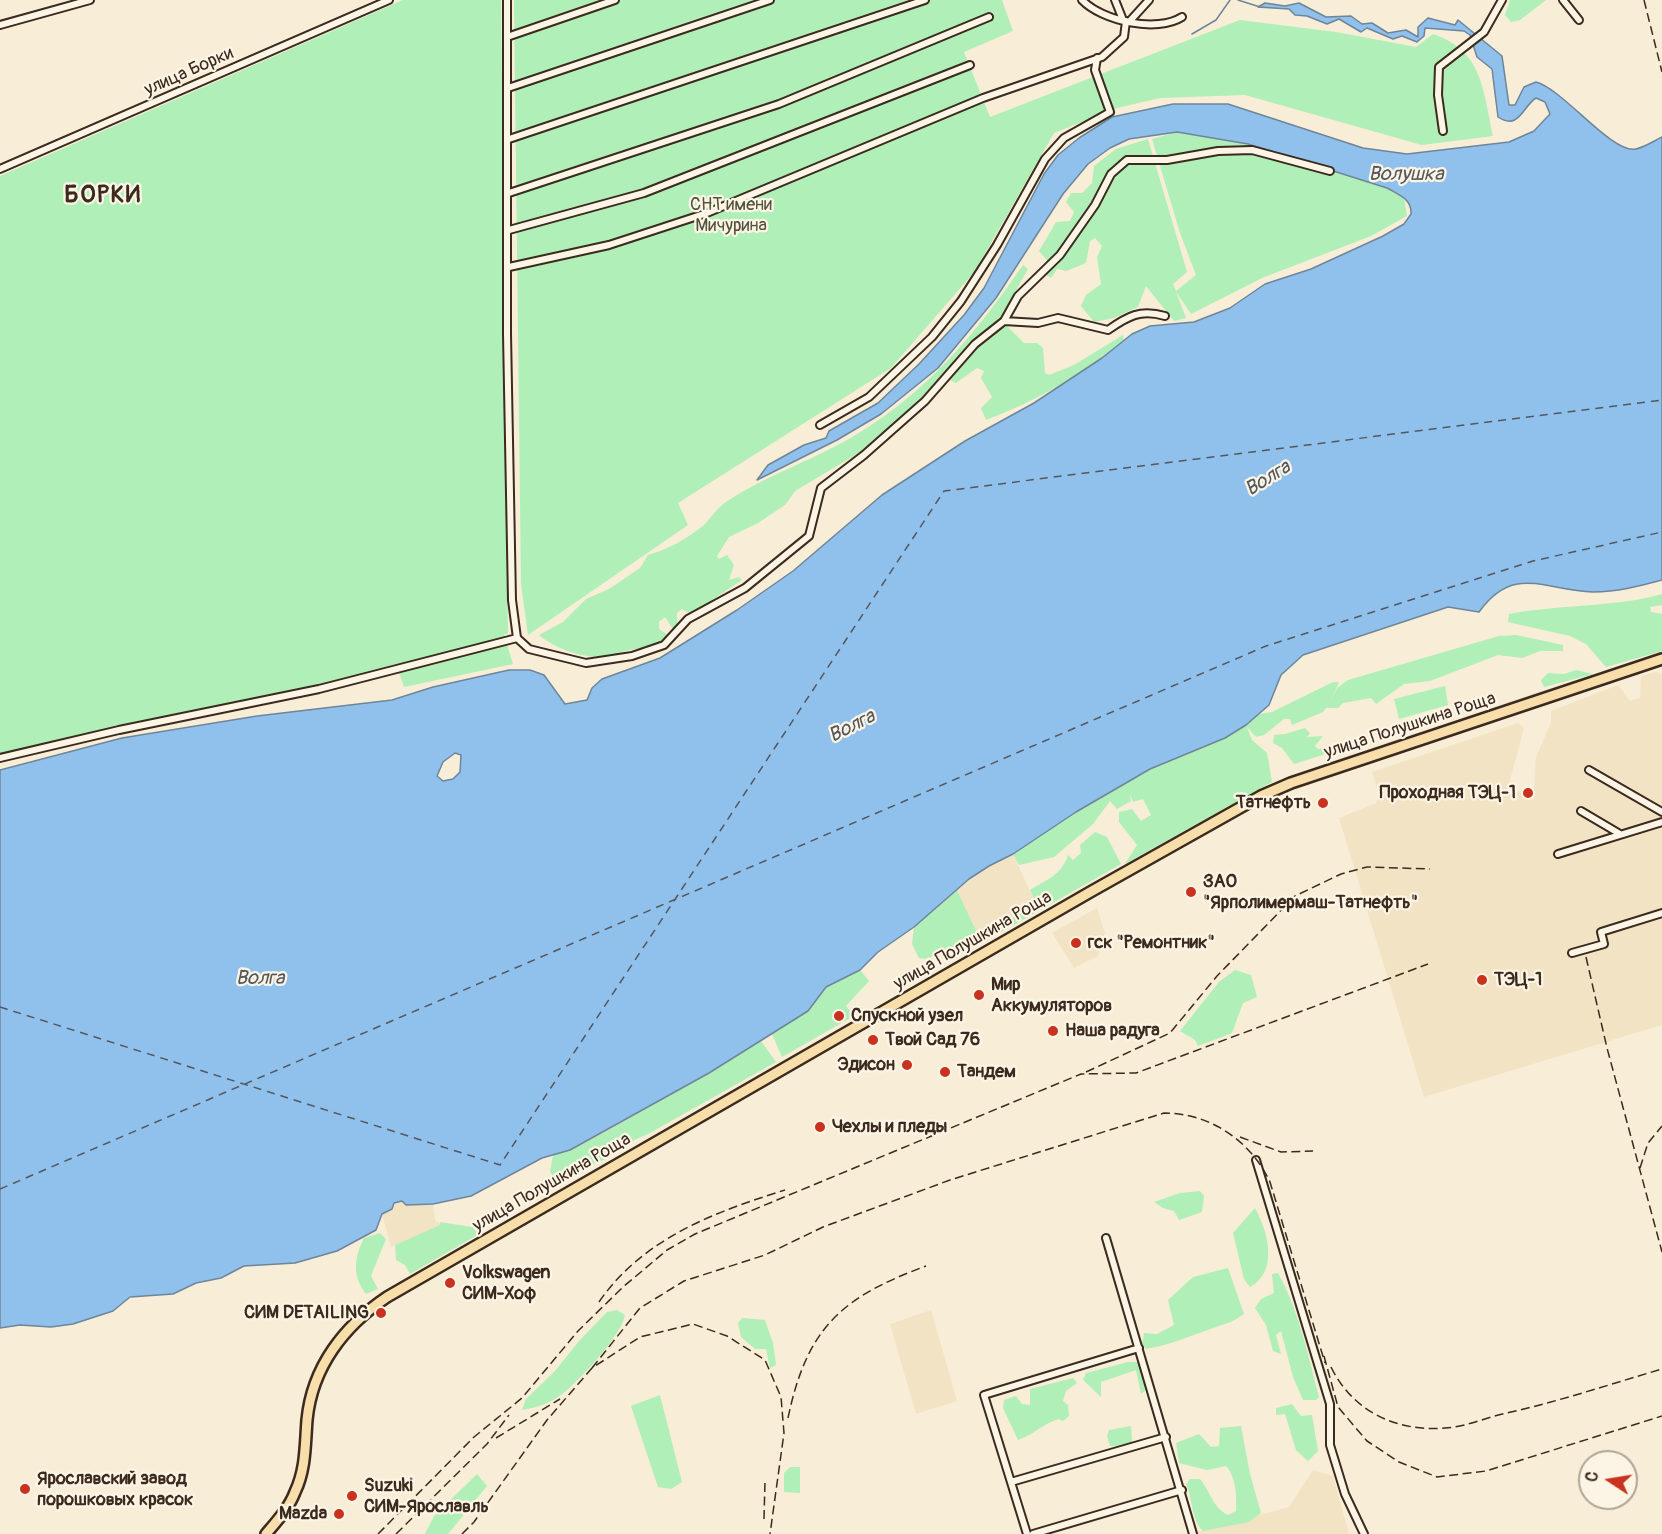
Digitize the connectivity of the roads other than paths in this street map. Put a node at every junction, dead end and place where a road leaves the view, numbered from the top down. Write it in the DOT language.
graph roads {
  1 [pos="90,0"];
  2 [pos="389,0"];
  3 [pos="507,0"];
  4 [pos="615,0"];
  5 [pos="770,0"];
  6 [pos="925,0"];
  7 [pos="1082,0"];
  8 [pos="1115,0"];
  9 [pos="1149,0"];
  10 [pos="1502,0"];
  11 [pos="1563,0"];
  12 [pos="989,17"];
  13 [pos="1182,17"];
  14 [pos="1579,20"];
  15 [pos="1126,21"];
  16 [pos="0,25"];
  17 [pos="507,37"];
  18 [pos="1097,58"];
  19 [pos="970,65"];
  20 [pos="508,88"];
  21 [pos="1443,131"];
  22 [pos="508,139"];
  23 [pos="0,169"];
  24 [pos="1330,171"];
  25 [pos="509,193"];
  26 [pos="509,230"];
  27 [pos="508,267"];
  28 [pos="1164,316"];
  29 [pos="1004,321"];
  30 [pos="820,425"];
  31 [pos="517,638"];
  32 [pos="1662,659"];
  33 [pos="0,758"];
  34 [pos="1589,770"];
  35 [pos="1581,811"];
  36 [pos="1662,812"];
  37 [pos="1662,822"];
  38 [pos="1620,834"];
  39 [pos="1558,854"];
  40 [pos="1662,913"];
  41 [pos="1572,953"];
  42 [pos="1256,1160"];
  43 [pos="1106,1238"];
  44 [pos="1139,1348"];
  45 [pos="1166,1437"];
  46 [pos="1011,1482"];
  47 [pos="1182,1490"];
  48 [pos="266,1534"];
  49 [pos="1027,1534"];
  50 [pos="1034,1534"];
  51 [pos="1193,1534"];
  52 [pos="1364,1534"];
  1 -- 16 [label="street"];
  2 -- 23 [label="street, улица Борки"];
  3 -- 17 [label="street"];
  4 -- 17 [label="street"];
  5 -- 20 [label="street"];
  6 -- 22 [label="street"];
  7 -- 15 [label="street"];
  8 -- 15 [label="street"];
  9 -- 15 [label="street"];
  10 -- 21 [label="street"];
  11 -- 14 [label="street"];
  12 -- 25 [label="street"];
  13 -- 15 [label="street"];
  15 -- 18 [label="street"];
  17 -- 20 [label="street"];
  18 -- 27 [label="street"];
  18 -- 30 [label="street"];
  19 -- 26 [label="street"];
  20 -- 22 [label="street"];
  22 -- 25 [label="street"];
  24 -- 29 [label="street"];
  25 -- 26 [label="street"];
  26 -- 27 [label="street"];
  27 -- 31 [label="street"];
  28 -- 29 [label="street"];
  29 -- 31 [label="street"];
  31 -- 33 [label="street"];
  32 -- 48 [label="main road, улица Полушкина Роща"];
  34 -- 36 [label="street"];
  35 -- 38 [label="street"];
  37 -- 38 [label="street"];
  38 -- 39 [label="street"];
  40 -- 41 [label="street"];
  42 -- 52 [label="street"];
  43 -- 44 [label="street"];
  44 -- 45 [label="street"];
  44 -- 46 [label="street"];
  45 -- 46 [label="street"];
  45 -- 47 [label="street"];
  46 -- 49 [label="street"];
  47 -- 50 [label="street"];
  47 -- 51 [label="street"];
}
